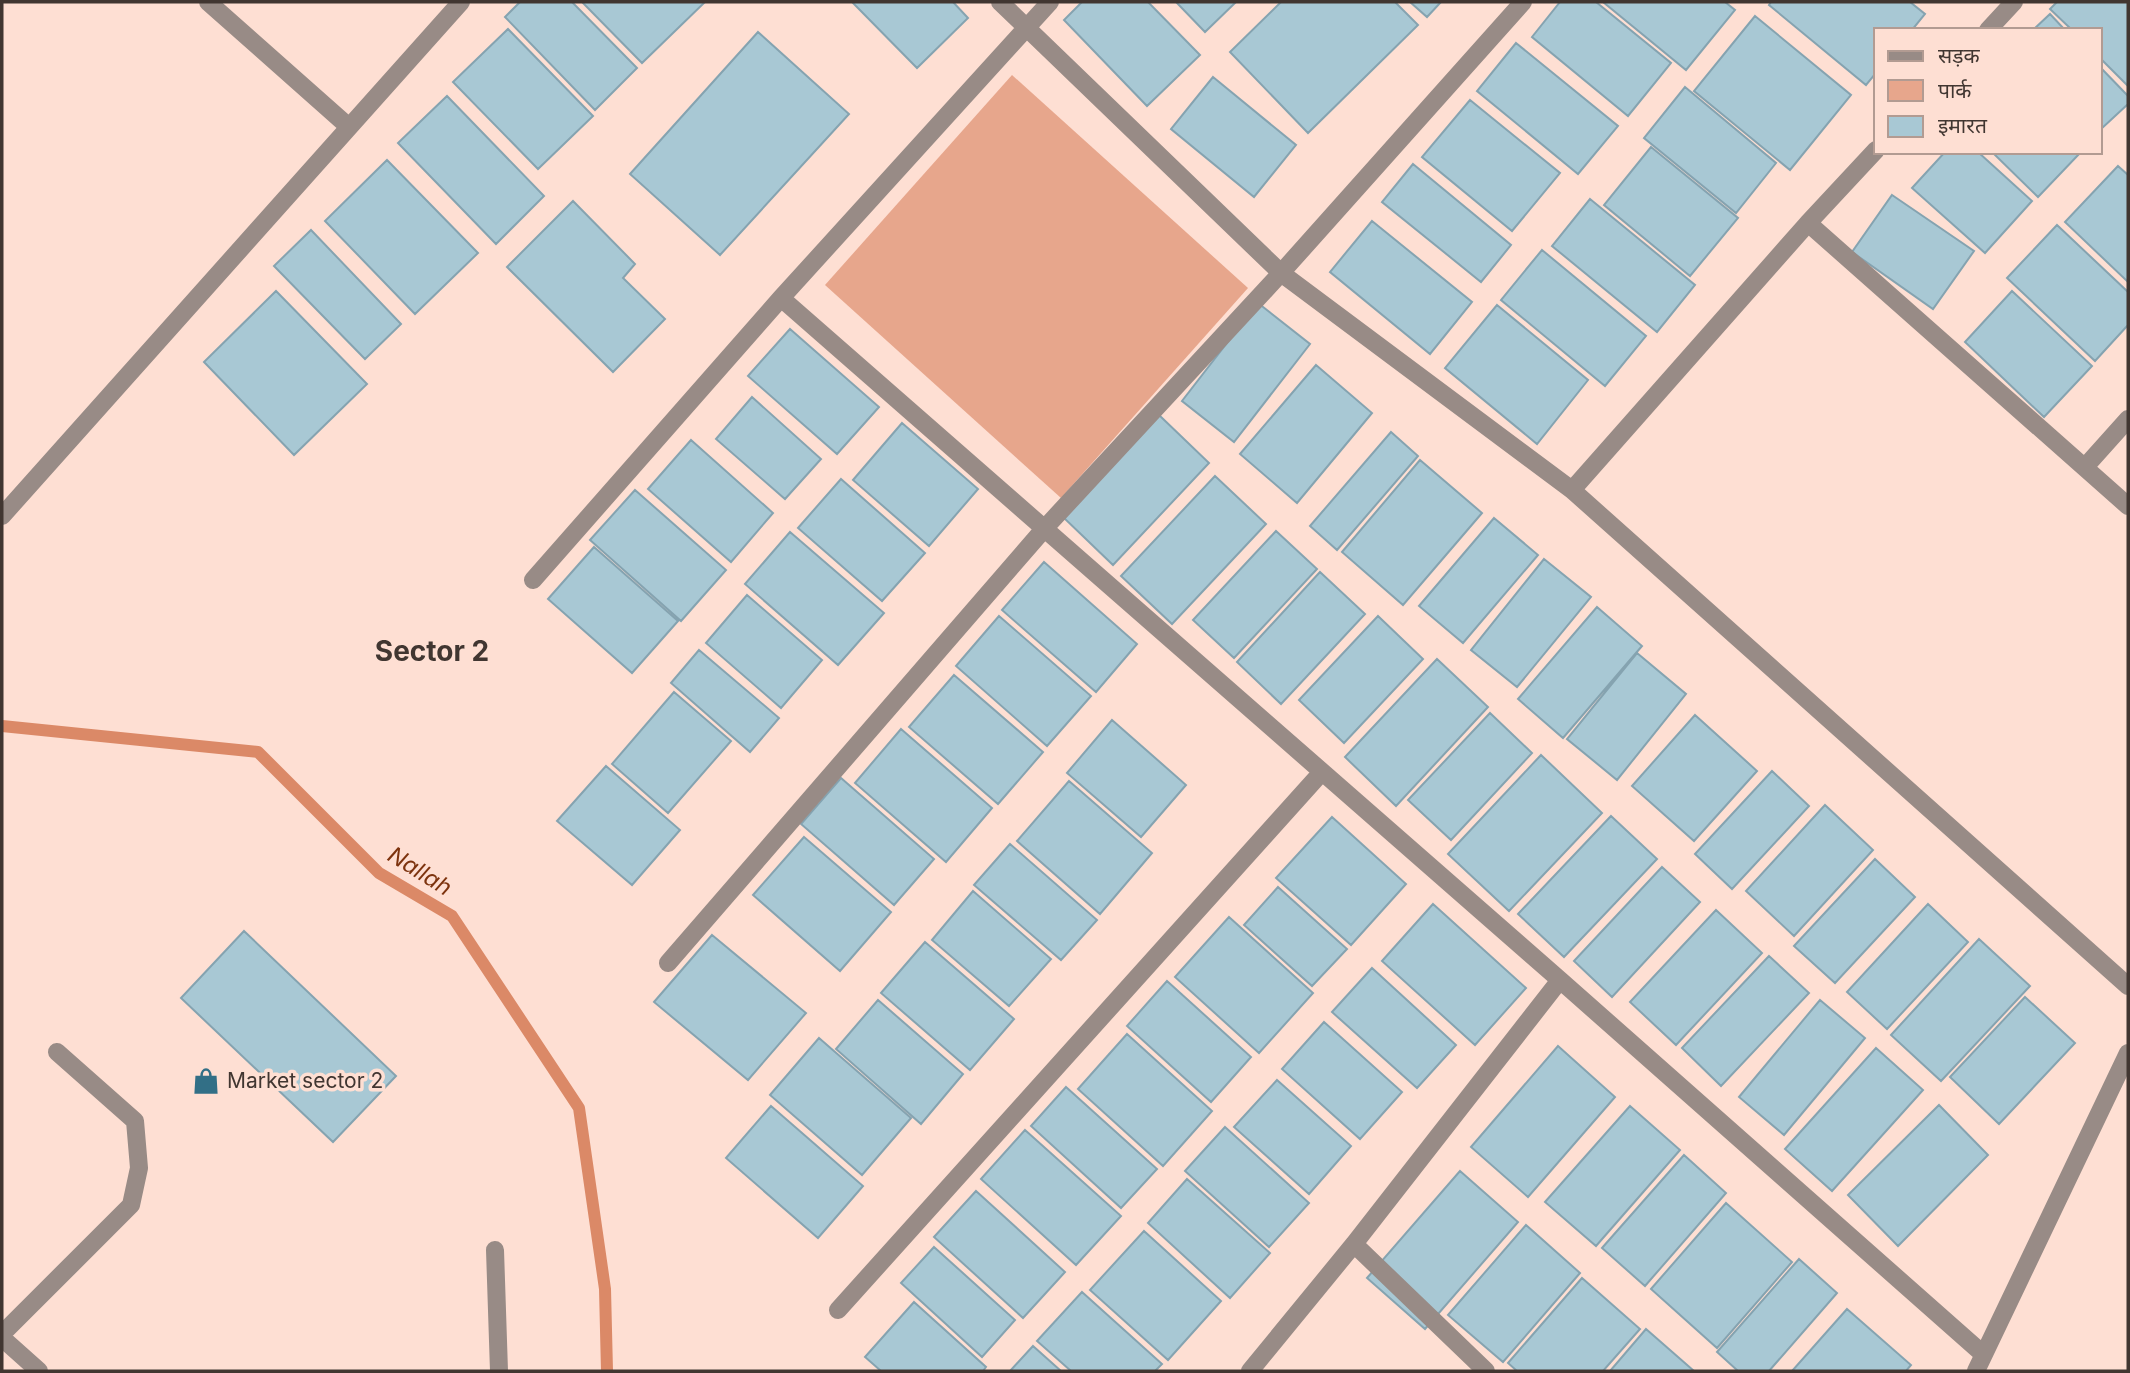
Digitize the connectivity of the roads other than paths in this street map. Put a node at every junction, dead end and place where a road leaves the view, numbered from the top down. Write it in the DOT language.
graph roads {
  1 [pos="208,2"];
  2 [pos="461,2"];
  3 [pos="1000,2"];
  4 [pos="1050,2"];
  5 [pos="1523,2"];
  6 [pos="2014,2"];
  7 [pos="1027,28"];
  8 [pos="1990,28"];
  9 [pos="349,127"];
  10 [pos="1874,152"];
  11 [pos="1808,223"];
  12 [pos="1281,273"];
  13 [pos="781,298"];
  14 [pos="2128,419"];
  15 [pos="2085,467"];
  16 [pos="1572,490"];
  17 [pos="2128,506"];
  18 [pos="2,516"];
  19 [pos="1044,529"];
  20 [pos="533,580"];
  21 [pos="1321,773"];
  22 [pos="668,963"];
  23 [pos="1560,979"];
  24 [pos="2128,986"];
  25 [pos="57,1052"];
  26 [pos="2128,1054"];
  27 [pos="1354,1244"];
  28 [pos="495,1250"];
  29 [pos="838,1310"];
  30 [pos="2,1336"];
  31 [pos="1980,1363"];
  32 [pos="39,1371"];
  33 [pos="499,1371"];
  34 [pos="1250,1371"];
  35 [pos="1486,1371"];
  1 -- 9 [label="street"];
  2 -- 9 [label="street"];
  3 -- 7 [label="street"];
  4 -- 7 [label="street"];
  5 -- 12 [label="street"];
  6 -- 8 [label="street"];
  7 -- 12 [label="street"];
  7 -- 13 [label="street"];
  9 -- 18 [label="street"];
  10 -- 11 [label="street"];
  11 -- 15 [label="street"];
  11 -- 16 [label="street"];
  12 -- 16 [label="street"];
  12 -- 19 [label="street"];
  13 -- 19 [label="street"];
  13 -- 20 [label="street"];
  14 -- 15 [label="street"];
  15 -- 17 [label="street"];
  16 -- 24 [label="street"];
  19 -- 21 [label="street"];
  19 -- 22 [label="street"];
  21 -- 23 [label="street"];
  21 -- 29 [label="street"];
  23 -- 27 [label="street"];
  23 -- 31 [label="street"];
  25 -- 30 [label="street"];
  26 -- 31 [label="street"];
  27 -- 34 [label="street"];
  27 -- 35 [label="street"];
  28 -- 33 [label="street"];
  30 -- 32 [label="street"];
}
